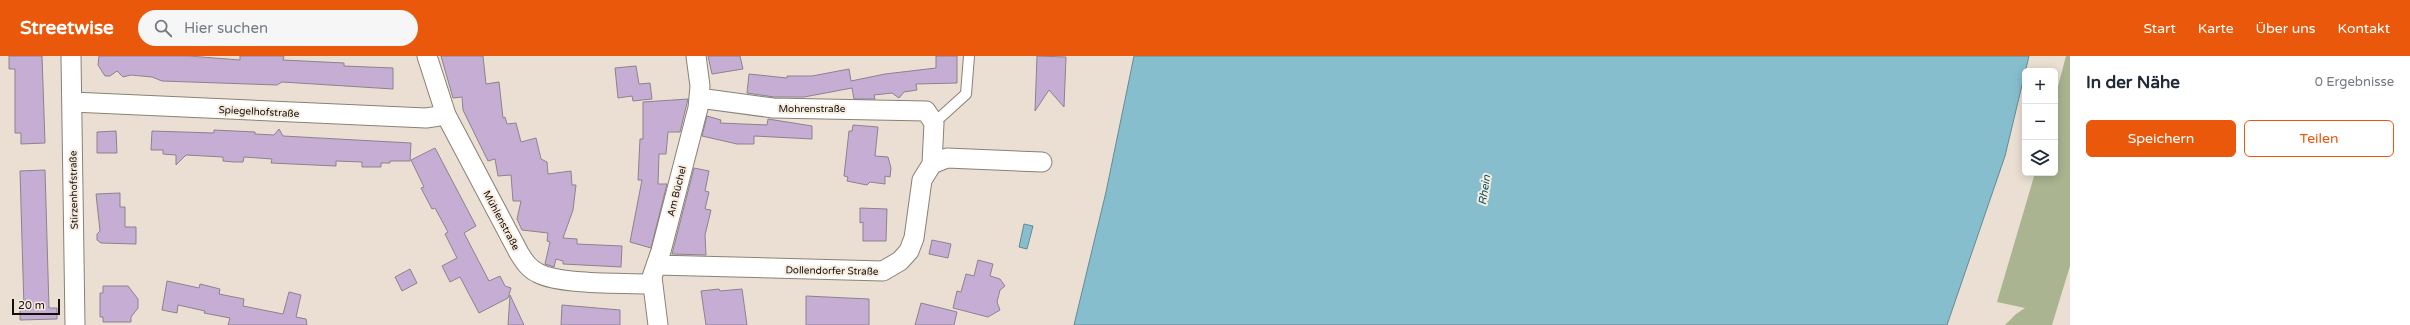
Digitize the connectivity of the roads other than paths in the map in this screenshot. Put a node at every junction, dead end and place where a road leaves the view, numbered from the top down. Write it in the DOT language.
graph roads {
  1 [pos="71,56"];
  2 [pos="427,56"];
  3 [pos="696,56"];
  4 [pos="968,56"];
  5 [pos="699,98"];
  6 [pos="72,102"];
  7 [pos="446,115"];
  8 [pos="930,117"];
  9 [pos="1042,162"];
  10 [pos="932,164"];
  11 [pos="656,265"];
  12 [pos="652,284"];
  13 [pos="75,325"];
  14 [pos="658,325"];
  1 -- 6 [label="street, Stirzenhofstraße"];
  2 -- 7 [label="street, Mühlenstraße"];
  3 -- 5 [label="street, Am Büchel"];
  4 -- 8 [label="lane"];
  5 -- 8 [label="street, Mohrenstraße"];
  5 -- 11 [label="street, Am Büchel"];
  6 -- 7 [label="street, Spiegelhofstraße"];
  6 -- 13 [label="street, Stirzenhofstraße"];
  7 -- 12 [label="street, Mühlenstraße"];
  8 -- 10 [label="street, Dollendorfer Straße"];
  9 -- 10 [label="street"];
  10 -- 11 [label="street, Dollendorfer Straße"];
  11 -- 12 [label="street, Am Büchel"];
  12 -- 14 [label="street, Am Büchel"];
}
